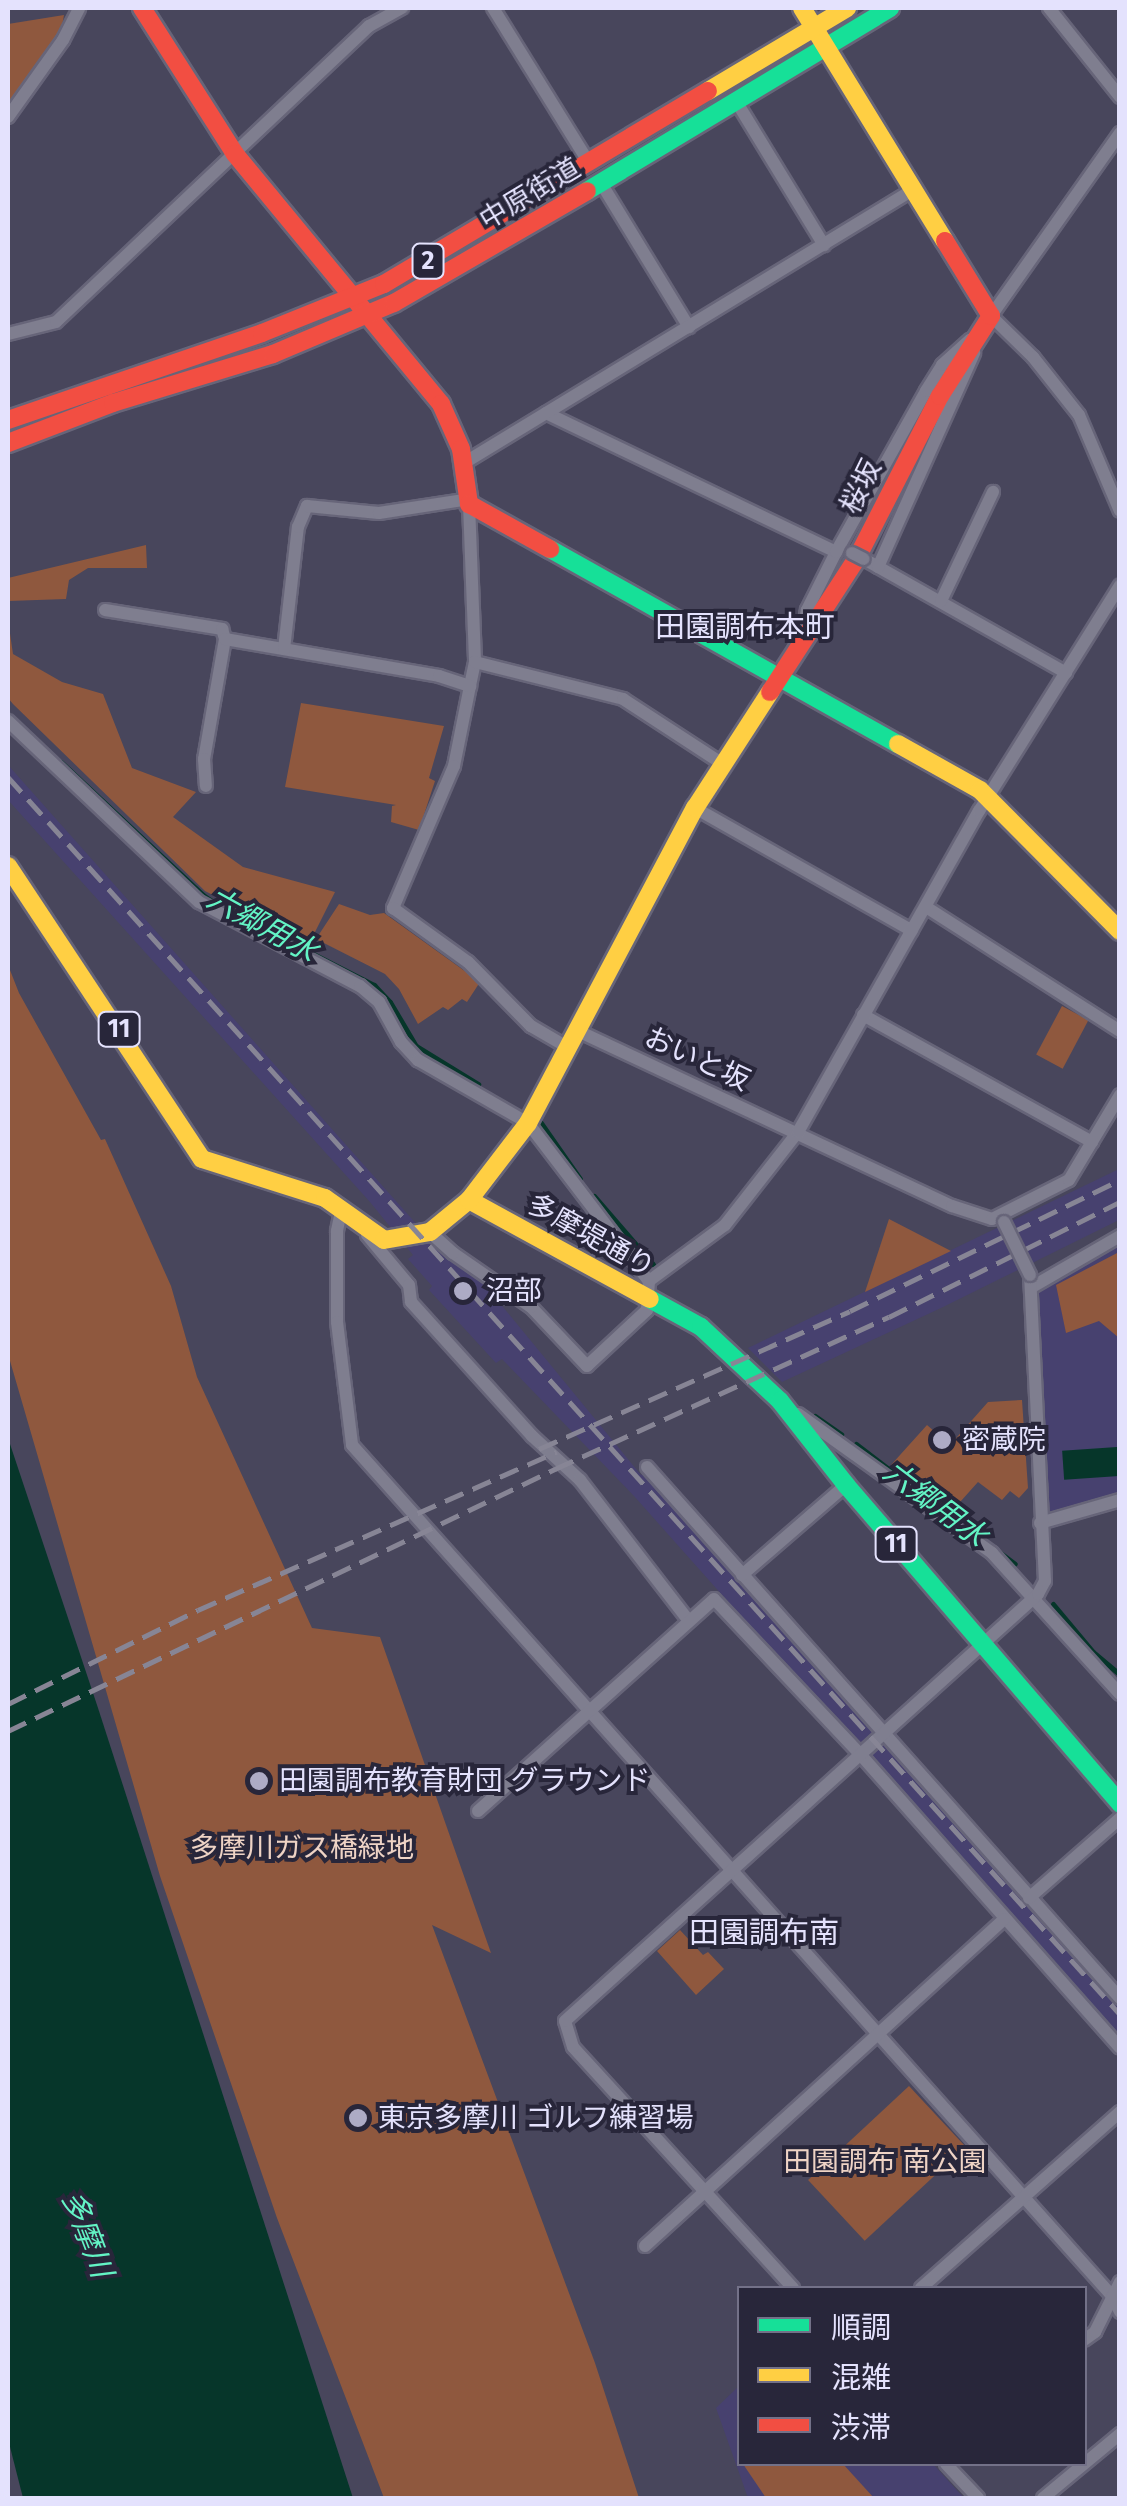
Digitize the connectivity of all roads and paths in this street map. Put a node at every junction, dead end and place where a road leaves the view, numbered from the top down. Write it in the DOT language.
graph roads {
  1 [pos="79,8"];
  2 [pos="142,8"];
  3 [pos="402,8"];
  4 [pos="493,8"];
  5 [pos="802,8"];
  6 [pos="846,8"];
  7 [pos="890,8"];
  8 [pos="1048,8"];
  9 [pos="814,28"];
  10 [pos="826,47"];
  11 [pos="1120,98"];
  12 [pos="736,101"];
  13 [pos="8,116"];
  14 [pos="1120,133"];
  15 [pos="236,154"];
  16 [pos="589,164"];
  17 [pos="601,183"];
  18 [pos="911,190"];
  19 [pos="824,246"];
  20 [pos="354,297"];
  21 [pos="369,315"];
  22 [pos="985,324"];
  23 [pos="689,327"];
  24 [pos="8,334"];
  25 [pos="546,414"];
  26 [pos="8,420"];
  27 [pos="8,443"];
  28 [pos="464,463"];
  29 [pos="993,492"];
  30 [pos="469,502"];
  31 [pos="1120,511"];
  32 [pos="836,552"];
  33 [pos="858,556"];
  34 [pos="878,567"];
  35 [pos="1120,585"];
  36 [pos="941,601"];
  37 [pos="105,610"];
  38 [pos="226,639"];
  39 [pos="801,648"];
  40 [pos="284,650"];
  41 [pos="474,662"];
  42 [pos="1066,673"];
  43 [pos="778,681"];
  44 [pos="470,686"];
  45 [pos="8,721"];
  46 [pos="721,764"];
  47 [pos="206,786"];
  48 [pos="988,797"];
  49 [pos="695,808"];
  50 [pos="8,866"];
  51 [pos="926,907"];
  52 [pos="912,931"];
  53 [pos="1120,931"];
  54 [pos="863,1016"];
  55 [pos="1120,1032"];
  56 [pos="572,1039"];
  57 [pos="1120,1095"];
  58 [pos="528,1123"];
  59 [pos="798,1132"];
  60 [pos="1092,1142"];
  61 [pos="469,1200"];
  62 [pos="342,1207"];
  63 [pos="1002,1218"];
  64 [pos="368,1228"];
  65 [pos="430,1232"];
  66 [pos="1120,1236"];
  67 [pos="1031,1281"];
  68 [pos="649,1290"];
  69 [pos="780,1401"];
  70 [pos="646,1468"];
  71 [pos="846,1485"];
  72 [pos="1120,1500"];
  73 [pos="1040,1523"];
  74 [pos="742,1575"];
  75 [pos="1030,1600"];
  76 [pos="689,1621"];
  77 [pos="981,1644"];
  78 [pos="1120,1694"];
  79 [pos="590,1713"];
  80 [pos="880,1734"];
  81 [pos="860,1754"];
  82 [pos="1120,1804"];
  83 [pos="478,1811"];
  84 [pos="1120,1818"];
  85 [pos="730,1869"];
  86 [pos="1028,1898"];
  87 [pos="1004,1919"];
  88 [pos="1118,1992"];
  89 [pos="877,2034"];
  90 [pos="1120,2048"];
  91 [pos="1120,2112"];
  92 [pos="704,2191"];
  93 [pos="1022,2197"];
  94 [pos="645,2246"];
  95 [pos="1120,2282"];
  96 [pos="791,2286"];
  97 [pos="923,2286"];
  98 [pos="1112,2296"];
  99 [pos="1120,2312"];
  100 [pos="1087,2338"];
  101 [pos="1120,2434"];
  102 [pos="1087,2461"];
  103 [pos="950,2466"];
  104 [pos="1082,2466"];
  105 [pos="978,2498"];
  106 [pos="1043,2498"];
  1 -- 13 [label="street"];
  2 -- 15 [label="main road"];
  3 -- 15 [label="street"];
  4 -- 16 [label="street"];
  5 -- 9 [label="main road"];
  6 -- 9 [label="main road, 中原街道 / 2"];
  7 -- 10 [label="main road, 中原街道 / 2"];
  8 -- 11 [label="street"];
  9 -- 10 [label="main road"];
  9 -- 16 [label="main road, 中原街道 / 2"];
  10 -- 12 [label="main road, 中原街道 / 2"];
  10 -- 18 [label="main road"];
  12 -- 17 [label="main road, 中原街道 / 2"];
  12 -- 19 [label="street"];
  14 -- 22 [label="street"];
  15 -- 20 [label="main road"];
  15 -- 24 [label="street"];
  16 -- 20 [label="main road, 中原街道 / 2"];
  17 -- 21 [label="main road, 中原街道 / 2"];
  17 -- 23 [label="street"];
  18 -- 19 [label="street"];
  18 -- 22 [label="main road"];
  19 -- 23 [label="street"];
  20 -- 21 [label="main road"];
  20 -- 26 [label="main road, 中原街道 / 2"];
  21 -- 27 [label="main road, 中原街道 / 2"];
  21 -- 28 [label="main road"];
  22 -- 31 [label="street"];
  22 -- 32 [label="street"];
  22 -- 34 [label="street"];
  22 -- 39 [label="main road, 桜坂"];
  23 -- 25 [label="street"];
  25 -- 28 [label="street"];
  25 -- 32 [label="street"];
  28 -- 30 [label="main road"];
  29 -- 36 [label="street"];
  30 -- 40 [label="street"];
  30 -- 41 [label="street"];
  30 -- 43 [label="main road"];
  32 -- 39 [label="street"];
  33 -- 34 [label="street"];
  34 -- 36 [label="street"];
  35 -- 42 [label="street"];
  36 -- 42 [label="street"];
  37 -- 38 [label="street"];
  38 -- 40 [label="street"];
  38 -- 47 [label="street"];
  39 -- 43 [label="main road, 桜坂"];
  40 -- 44 [label="street"];
  41 -- 44 [label="street"];
  41 -- 46 [label="street"];
  42 -- 48 [label="street"];
  43 -- 46 [label="main road, 桜坂"];
  43 -- 48 [label="main road"];
  44 -- 56 [label="street, おいと坂"];
  45 -- 58 [label="street"];
  46 -- 49 [label="main road, 桜坂"];
  48 -- 51 [label="street"];
  48 -- 53 [label="main road"];
  49 -- 52 [label="street"];
  49 -- 56 [label="main road, 桜坂"];
  50 -- 62 [label="main road, 11"];
  51 -- 52 [label="street"];
  51 -- 55 [label="street"];
  52 -- 54 [label="street"];
  54 -- 59 [label="street"];
  54 -- 60 [label="street"];
  56 -- 58 [label="main road, 桜坂"];
  56 -- 59 [label="street, おいと坂"];
  57 -- 60 [label="street"];
  58 -- 61 [label="main road, 桜坂"];
  58 -- 68 [label="street"];
  59 -- 63 [label="street, おいと坂"];
  59 -- 68 [label="street"];
  60 -- 63 [label="street"];
  61 -- 65 [label="main road"];
  61 -- 68 [label="main road, 多摩堤通り / 11"];
  62 -- 64 [label="main road, 11"];
  62 -- 79 [label="street"];
  63 -- 67 [label="street, bridge"];
  64 -- 65 [label="main road"];
  64 -- 76 [label="street"];
  65 -- 68 [label="street"];
  66 -- 67 [label="street"];
  67 -- 73 [label="street"];
  68 -- 69 [label="main road, 多摩堤通り / 11"];
  69 -- 71 [label="main road, 多摩堤通り / 11"];
  69 -- 75 [label="street"];
  70 -- 74 [label="street"];
  71 -- 74 [label="street"];
  71 -- 77 [label="main road, 多摩堤通り / 11"];
  72 -- 73 [label="street"];
  73 -- 75 [label="street"];
  74 -- 80 [label="street"];
  75 -- 77 [label="street"];
  75 -- 78 [label="street"];
  76 -- 79 [label="street"];
  76 -- 81 [label="street"];
  77 -- 80 [label="street"];
  77 -- 82 [label="main road, 多摩堤通り / 11"];
  79 -- 83 [label="street"];
  79 -- 85 [label="street"];
  80 -- 81 [label="street"];
  80 -- 86 [label="street"];
  81 -- 85 [label="street"];
  81 -- 87 [label="street"];
  84 -- 86 [label="street"];
  85 -- 89 [label="street"];
  85 -- 92 [label="street"];
  86 -- 88 [label="street"];
  87 -- 89 [label="street"];
  87 -- 90 [label="street"];
  89 -- 92 [label="street"];
  89 -- 93 [label="street"];
  91 -- 93 [label="street"];
  92 -- 94 [label="street"];
  92 -- 96 [label="street"];
  93 -- 97 [label="street"];
  93 -- 98 [label="street"];
  95 -- 98 [label="street"];
  98 -- 99 [label="street"];
  98 -- 100 [label="street"];
  101 -- 102 [label="street"];
  103 -- 105 [label="street"];
  104 -- 106 [label="street"];
}
